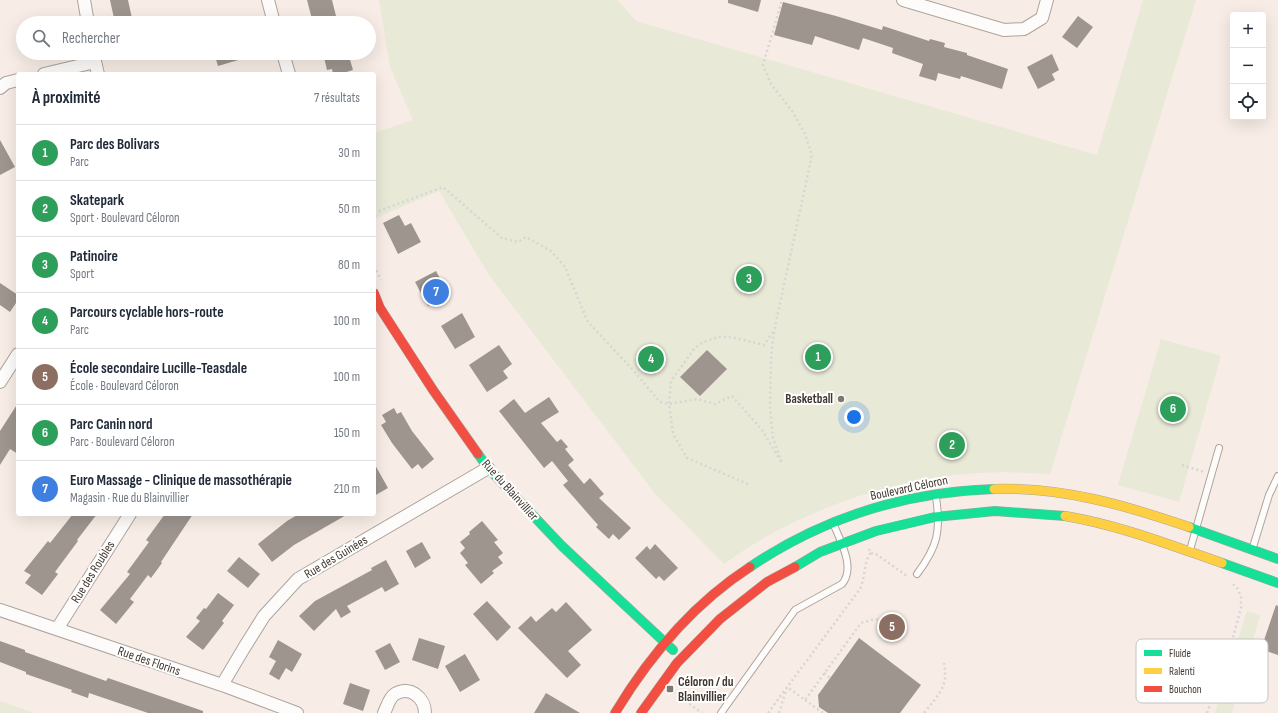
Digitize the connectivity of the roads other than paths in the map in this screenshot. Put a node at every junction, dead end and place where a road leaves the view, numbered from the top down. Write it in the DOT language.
graph roads {
  1 [pos="84,0"];
  2 [pos="268,0"];
  3 [pos="903,0"];
  4 [pos="1047,0"];
  5 [pos="87,16"];
  6 [pos="272,16"];
  7 [pos="88,60"];
  8 [pos="94,60"];
  9 [pos="285,60"];
  10 [pos="50,72"];
  11 [pos="98,72"];
  12 [pos="288,72"];
  13 [pos="16,80"];
  14 [pos="0,88"];
  15 [pos="377,310"];
  16 [pos="16,357"];
  17 [pos="0,382"];
  18 [pos="1219,448"];
  19 [pos="488,468"];
  20 [pos="1278,476"];
  21 [pos="935,493"];
  22 [pos="129,516"];
  23 [pos="939,516"];
  24 [pos="832,522"];
  25 [pos="1196,529"];
  26 [pos="841,543"];
  27 [pos="1252,549"];
  28 [pos="1189,551"];
  29 [pos="1278,559"];
  30 [pos="917,574"];
  31 [pos="1278,583"];
  32 [pos="0,610"];
  33 [pos="57,629"];
  34 [pos="665,643"];
  35 [pos="681,658"];
  36 [pos="222,685"];
  37 [pos="297,713"];
  38 [pos="384,713"];
  39 [pos="425,713"];
  40 [pos="615,713"];
  41 [pos="641,713"];
  42 [pos="721,713"];
  1 -- 5 [label="street"];
  2 -- 6 [label="street"];
  3 -- 4 [label="street"];
  7 -- 10 [label="street"];
  8 -- 11 [label="street"];
  9 -- 12 [label="street"];
  13 -- 14 [label="street"];
  15 -- 19 [label="street, Rue du Blainvillier"];
  16 -- 17 [label="street"];
  18 -- 25 [label="lane"];
  19 -- 34 [label="street, Rue du Blainvillier"];
  19 -- 36 [label="street, Rue des Guinées"];
  20 -- 27 [label="lane"];
  21 -- 23 [label="lane"];
  21 -- 24 [label="street, Boulevard Céloron"];
  21 -- 25 [label="street, Boulevard Céloron"];
  22 -- 33 [label="street, Rue des Roubles"];
  23 -- 26 [label="street"];
  23 -- 28 [label="street"];
  23 -- 30 [label="lane"];
  24 -- 26 [label="lane"];
  24 -- 34 [label="street, Boulevard Céloron"];
  25 -- 27 [label="street, Boulevard Céloron"];
  25 -- 28 [label="lane"];
  26 -- 35 [label="street"];
  26 -- 42 [label="lane"];
  27 -- 29 [label="street, Boulevard Céloron"];
  28 -- 31 [label="street"];
  32 -- 33 [label="street, Rue des Florins"];
  33 -- 36 [label="street, Rue des Florins"];
  34 -- 35 [label="street, Rue du Blainvillier"];
  34 -- 40 [label="street, Boulevard Céloron"];
  35 -- 41 [label="street"];
  36 -- 37 [label="street, Rue des Florins"];
  38 -- 39 [label="street"];
}
